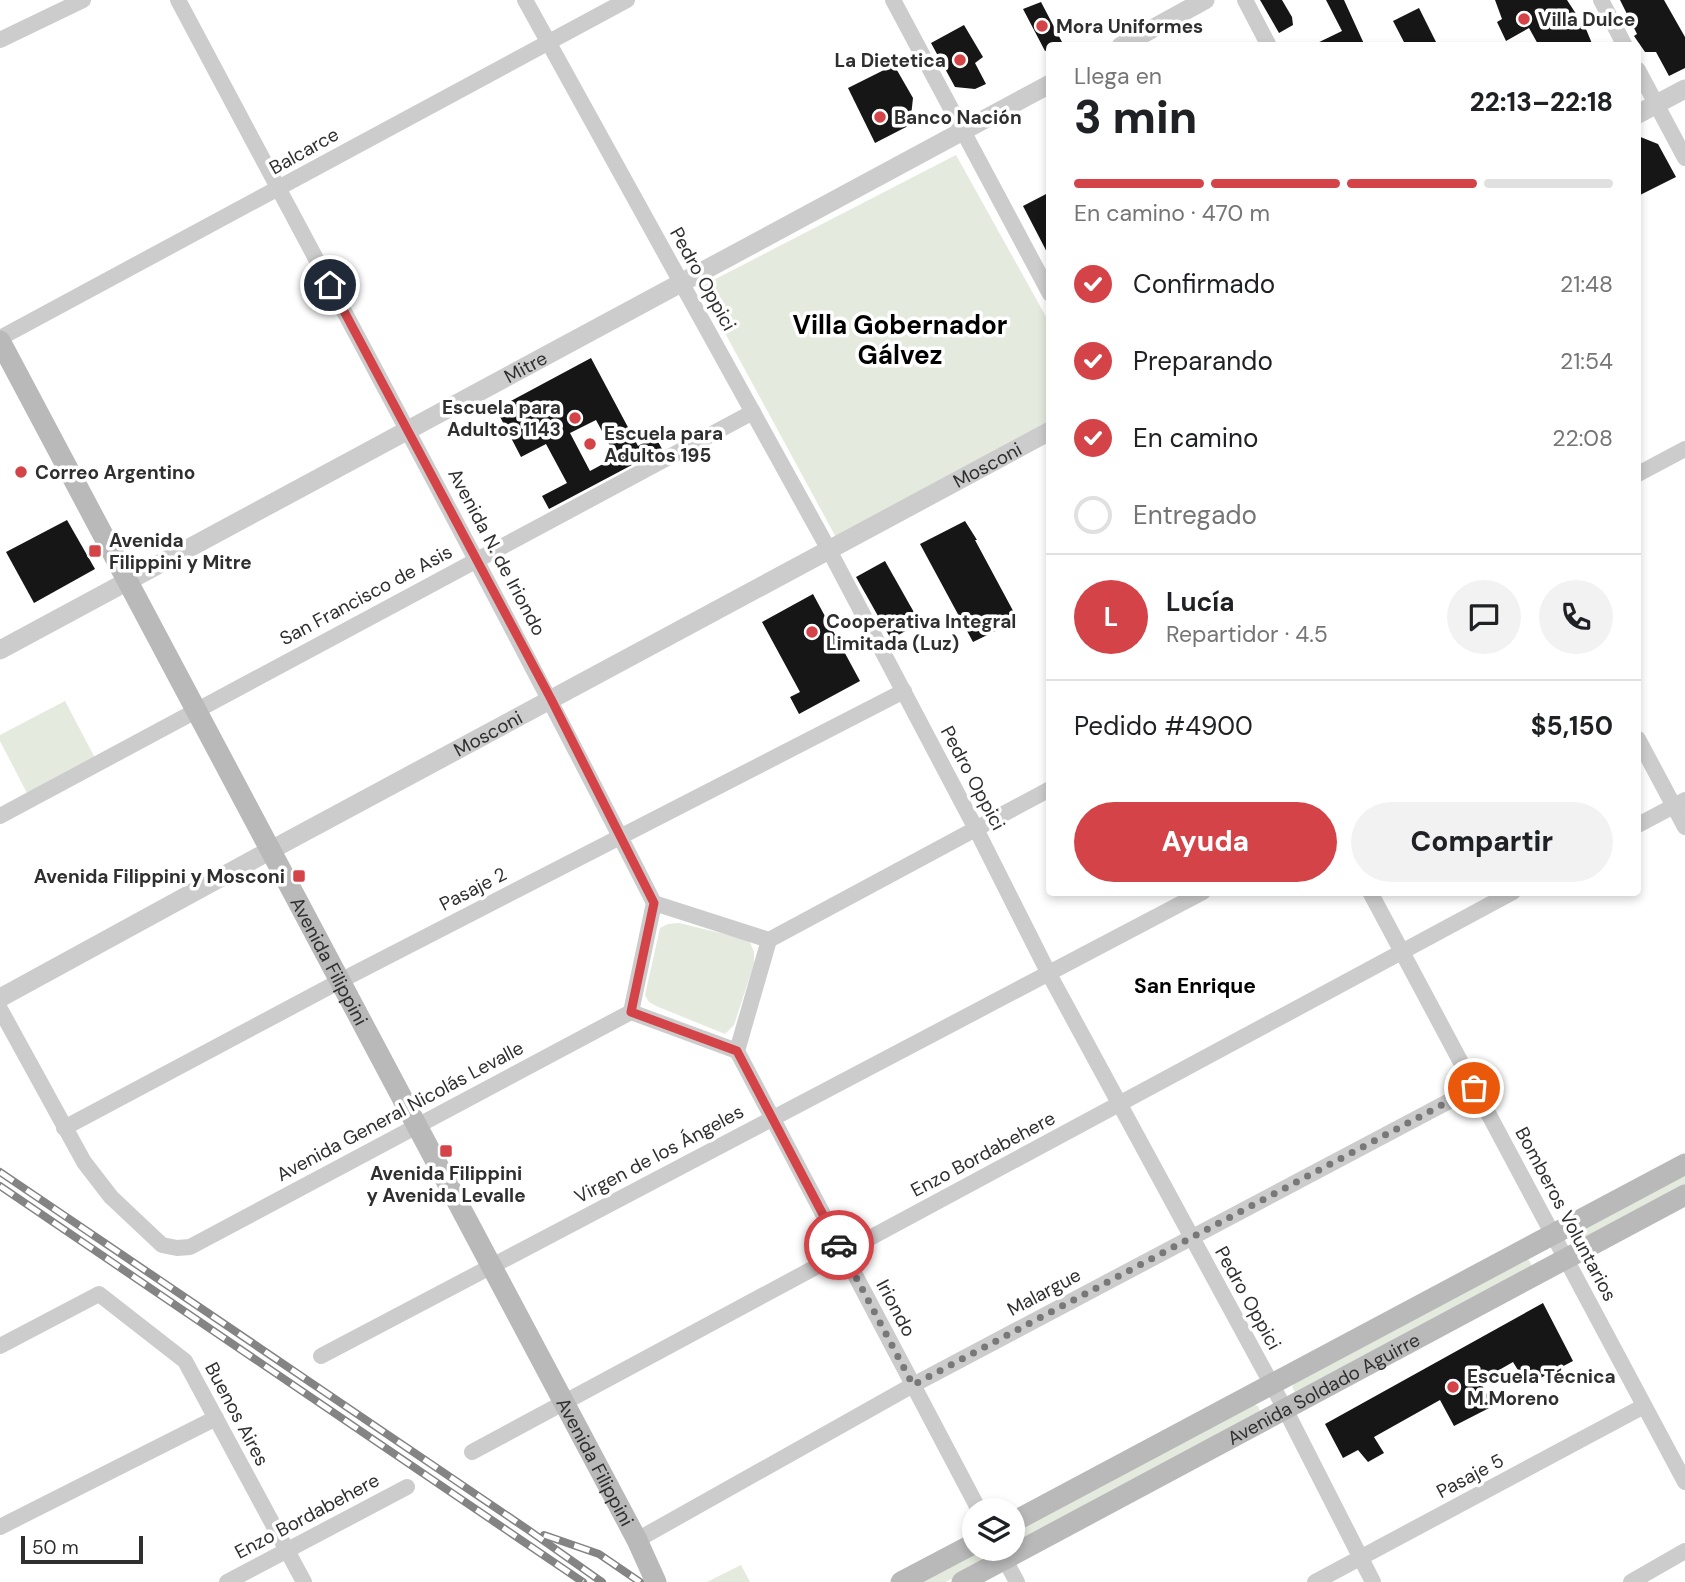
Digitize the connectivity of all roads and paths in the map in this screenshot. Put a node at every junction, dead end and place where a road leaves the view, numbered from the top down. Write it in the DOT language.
graph roads {
  1 [pos="83,0"];
  2 [pos="178,0"];
  3 [pos="525,0"];
  4 [pos="627,0"];
  5 [pos="893,0"];
  6 [pos="1205,0"];
  7 [pos="1245,0"];
  8 [pos="1601,0"];
  9 [pos="0,40"];
  10 [pos="548,42"];
  11 [pos="1128,42"];
  12 [pos="1267,42"];
  13 [pos="1623,42"];
  14 [pos="1641,76"];
  15 [pos="1046,86"];
  16 [pos="1685,89"];
  17 [pos="1656,104"];
  18 [pos="1641,112"];
  19 [pos="963,131"];
  20 [pos="1685,158"];
  21 [pos="278,189"];
  22 [pos="681,283"];
  23 [pos="1046,287"];
  24 [pos="0,339"];
  25 [pos="753,412"];
  26 [pos="409,430"];
  27 [pos="1046,433"];
  28 [pos="1685,449"];
  29 [pos="1641,472"];
  30 [pos="829,550"];
  31 [pos="477,560"];
  32 [pos="128,582"];
  33 [pos="0,650"];
  34 [pos="904,691"];
  35 [pos="551,699"];
  36 [pos="196,710"];
  37 [pos="1641,744"];
  38 [pos="1046,791"];
  39 [pos="1679,803"];
  40 [pos="0,816"];
  41 [pos="1641,823"];
  42 [pos="1685,827"];
  43 [pos="976,829"];
  44 [pos="621,837"];
  45 [pos="271,850"];
  46 [pos="1195,896"];
  47 [pos="1372,896"];
  48 [pos="1506,896"];
  49 [pos="654,903"];
  50 [pos="769,940"];
  51 [pos="1402,952"];
  52 [pos="1049,974"];
  53 [pos="340,981"];
  54 [pos="0,998"];
  55 [pos="0,1009"];
  56 [pos="631,1012"];
  57 [pos="737,1051"];
  58 [pos="1474,1088"];
  59 [pos="1121,1103"];
  60 [pos="772,1118"];
  61 [pos="417,1125"];
  62 [pos="64,1129"];
  63 [pos="1685,1164"];
  64 [pos="1685,1195"];
  65 [pos="1553,1234"];
  66 [pos="1191,1238"];
  67 [pos="843,1252"];
  68 [pos="1566,1259"];
  69 [pos="492,1266"];
  70 [pos="0,1346"];
  71 [pos="321,1356"];
  72 [pos="1272,1384"];
  73 [pos="913,1385"];
  74 [pos="564,1402"];
  75 [pos="1644,1406"];
  76 [pos="1285,1409"];
  77 [pos="216,1418"];
  78 [pos="472,1452"];
  79 [pos="1685,1482"];
  80 [pos="407,1487"];
  81 [pos="973,1498"];
  82 [pos="1025,1516"];
  83 [pos="0,1527"];
  84 [pos="637,1540"];
  85 [pos="1025,1542"];
  86 [pos="287,1550"];
  87 [pos="962,1550"];
  88 [pos="1685,1551"];
  89 [pos="1362,1558"];
  90 [pos="992,1561"];
  91 [pos="1006,1561"];
  92 [pos="227,1582"];
  93 [pos="304,1582"];
  94 [pos="656,1582"];
  95 [pos="901,1582"];
  96 [pos="962,1582"];
  97 [pos="1017,1582"];
  98 [pos="1315,1582"];
  99 [pos="1373,1582"];
  100 [pos="1631,1582"];
  1 -- 9 [label="street"];
  2 -- 21 [label="street, Avenida N. de Iriondo"];
  3 -- 10 [label="street, Pedro Oppici"];
  4 -- 10 [label="street, Balcarce"];
  5 -- 19 [label="street"];
  6 -- 11 [label="street"];
  7 -- 12 [label="street"];
  8 -- 13 [label="street"];
  10 -- 21 [label="street, Balcarce"];
  10 -- 22 [label="street, Pedro Oppici"];
  14 -- 17 [label="street"];
  15 -- 19 [label="street, Mitre"];
  16 -- 17 [label="street"];
  17 -- 18 [label="street"];
  17 -- 20 [label="street"];
  19 -- 22 [label="street, Mitre"];
  19 -- 23 [label="street"];
  21 -- 24 [label="street, Balcarce"];
  21 -- 26 [label="street, Avenida N. de Iriondo"];
  22 -- 25 [label="street, Pedro Oppici"];
  22 -- 26 [label="street, Mitre"];
  24 -- 32 [label="main road, Avenida Filippini"];
  25 -- 30 [label="street, Pedro Oppici"];
  25 -- 31 [label="street, San Francisco de Asis"];
  26 -- 31 [label="street, Avenida N. de Iriondo"];
  26 -- 32 [label="street, Mitre"];
  27 -- 30 [label="street, Mosconi"];
  28 -- 29 [label="street"];
  30 -- 34 [label="street, Pedro Oppici"];
  30 -- 35 [label="street, Mosconi"];
  31 -- 35 [label="street, Avenida N. de Iriondo"];
  31 -- 36 [label="street, San Francisco de Asis"];
  32 -- 33 [label="street, Mitre"];
  32 -- 36 [label="main road, Avenida Filippini"];
  34 -- 43 [label="street, Pedro Oppici"];
  34 -- 44 [label="street, Pasaje 2"];
  35 -- 44 [label="street, Avenida N. de Iriondo"];
  35 -- 45 [label="street, Mosconi"];
  36 -- 40 [label="street, San Francisco de Asis"];
  36 -- 45 [label="main road, Avenida Filippini"];
  37 -- 39 [label="street"];
  38 -- 43 [label="street"];
  39 -- 41 [label="street"];
  39 -- 42 [label="street"];
  43 -- 50 [label="street"];
  43 -- 52 [label="street, Pedro Oppici"];
  44 -- 49 [label="street, Avenida N. de Iriondo"];
  44 -- 53 [label="street, Pasaje 2"];
  45 -- 53 [label="main road, Avenida Filippini"];
  45 -- 54 [label="street, Mosconi"];
  46 -- 52 [label="street, Virgen de los Ángeles"];
  47 -- 51 [label="street, Bomberos Voluntarios"];
  48 -- 51 [label="street, Enzo Bordabehere"];
  49 -- 50 [label="street"];
  49 -- 56 [label="street"];
  50 -- 57 [label="street"];
  51 -- 58 [label="street, Bomberos Voluntarios"];
  51 -- 59 [label="street, Enzo Bordabehere"];
  52 -- 59 [label="street, Pedro Oppici"];
  52 -- 60 [label="street, Virgen de los Ángeles"];
  53 -- 61 [label="main road, Avenida Filippini"];
  53 -- 62 [label="street, Pasaje 2"];
  55 -- 62 [label="street"];
  56 -- 57 [label="street"];
  56 -- 61 [label="street, Avenida General Nicolás Levalle"];
  57 -- 60 [label="street, Iriondo"];
  58 -- 65 [label="street, Bomberos Voluntarios"];
  58 -- 66 [label="street, Malargue"];
  59 -- 66 [label="street, Pedro Oppici"];
  59 -- 67 [label="street, Enzo Bordabehere"];
  60 -- 67 [label="street, Iriondo"];
  60 -- 69 [label="street, Virgen de los Ángeles"];
  61 -- 62 [label="street, Avenida General Nicolás Levalle"];
  61 -- 69 [label="main road, Avenida Filippini"];
  63 -- 65 [label="main road, Avenida Soldado Aguirre"];
  64 -- 68 [label="main road, Avenida Soldado Aguirre"];
  65 -- 68 [label="street, Bomberos Voluntarios"];
  65 -- 72 [label="main road, Avenida Soldado Aguirre"];
  66 -- 72 [label="street, Pedro Oppici"];
  66 -- 73 [label="street, Malargue"];
  67 -- 73 [label="street, Iriondo"];
  67 -- 74 [label="street, Enzo Bordabehere"];
  68 -- 75 [label="street, Bomberos Voluntarios"];
  68 -- 76 [label="main road, Avenida Soldado Aguirre"];
  69 -- 71 [label="street, Virgen de los Ángeles"];
  69 -- 74 [label="main road, Avenida Filippini"];
  70 -- 77 [label="street, Buenos Aires"];
  72 -- 76 [label="street, Pedro Oppici"];
  72 -- 82 [label="main road, Avenida Soldado Aguirre"];
  73 -- 81 [label="street, Iriondo"];
  73 -- 84 [label="street, Malargue"];
  74 -- 78 [label="street, Enzo Bordabehere"];
  74 -- 84 [label="main road, Avenida Filippini"];
  75 -- 79 [label="street, Bomberos Voluntarios"];
  75 -- 89 [label="street, Pasaje 5"];
  76 -- 85 [label="main road, Avenida Soldado Aguirre"];
  76 -- 89 [label="street, Pedro Oppici"];
  77 -- 83 [label="street"];
  77 -- 86 [label="street, Buenos Aires"];
  80 -- 86 [label="street, Enzo Bordabehere"];
  84 -- 94 [label="main road, Avenida Filippini"];
  86 -- 92 [label="street, Enzo Bordabehere"];
  86 -- 93 [label="street, Buenos Aires"];
  87 -- 95 [label="main road"];
  88 -- 100 [label="street"];
  89 -- 98 [label="street, Pasaje 5"];
  89 -- 99 [label="street, Pedro Oppici"];
  90 -- 96 [label="main road, Avenida Soldado Aguirre"];
  91 -- 97 [label="street"];
}
